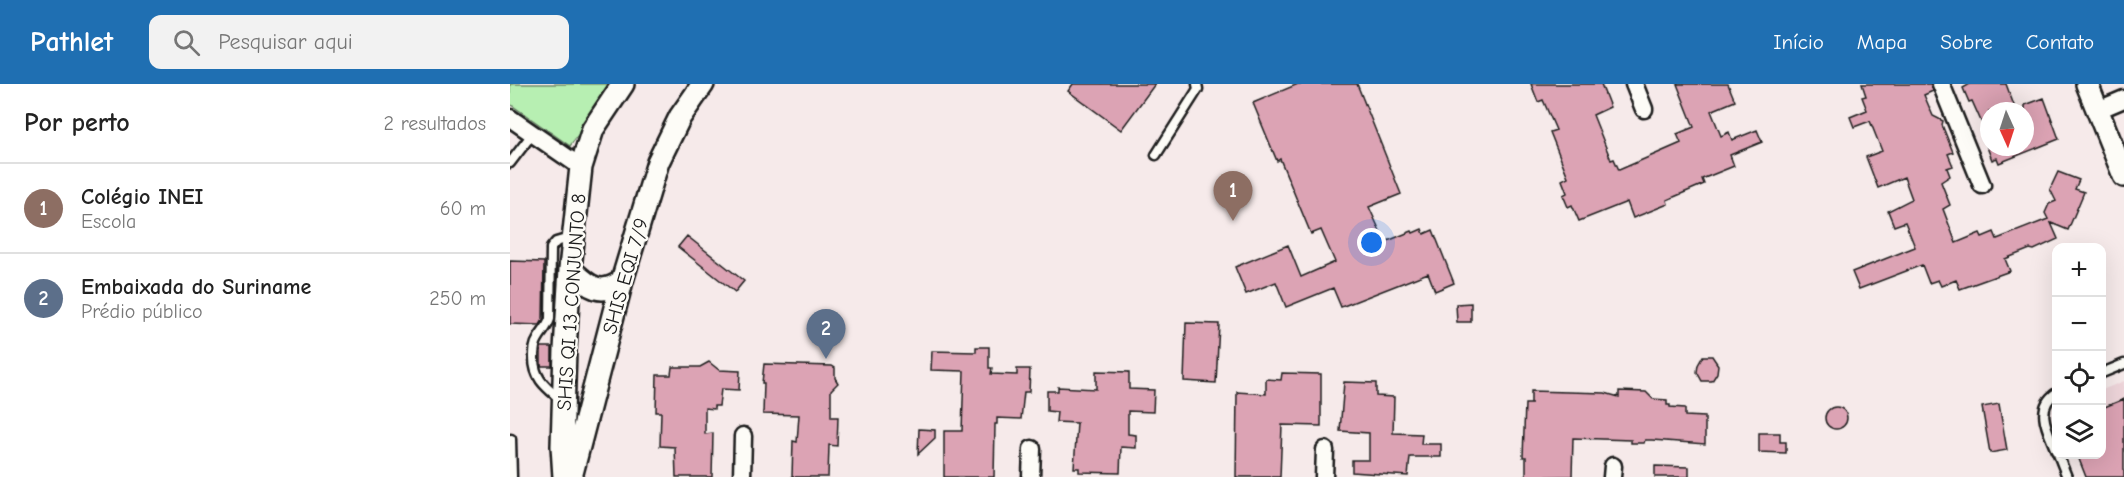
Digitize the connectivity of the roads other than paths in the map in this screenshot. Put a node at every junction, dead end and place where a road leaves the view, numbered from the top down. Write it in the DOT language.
graph roads {
  1 [pos="623,84"];
  2 [pos="703,84"];
  3 [pos="1197,84"];
  4 [pos="1634,84"];
  5 [pos="1941,84"];
  6 [pos="2087,84"];
  7 [pos="2124,99"];
  8 [pos="1644,109"];
  9 [pos="2097,110"];
  10 [pos="510,118"];
  11 [pos="533,133"];
  12 [pos="1156,155"];
  13 [pos="510,163"];
  14 [pos="581,167"];
  15 [pos="2124,176"];
  16 [pos="1982,185"];
  17 [pos="574,237"];
  18 [pos="570,268"];
  19 [pos="622,281"];
  20 [pos="2124,364"];
  21 [pos="2106,371"];
  22 [pos="2052,397"];
  23 [pos="564,402"];
  24 [pos="743,436"];
  25 [pos="511,439"];
  26 [pos="2052,441"];
  27 [pos="1032,449"];
  28 [pos="1325,450"];
  29 [pos="2060,459"];
  30 [pos="512,477"];
  31 [pos="564,477"];
  32 [pos="571,477"];
  33 [pos="742,477"];
  34 [pos="1031,477"];
  35 [pos="1324,477"];
  36 [pos="2067,477"];
  1 -- 14 [label="street, SHIS QI 13 CONJUNTO 8"];
  2 -- 19 [label="street, SHIS EQI 7/9"];
  3 -- 12 [label="lane"];
  4 -- 8 [label="street"];
  5 -- 16 [label="street"];
  6 -- 9 [label="street"];
  7 -- 9 [label="street"];
  9 -- 15 [label="street"];
  10 -- 11 [label="street"];
  11 -- 13 [label="lane"];
  11 -- 14 [label="street"];
  14 -- 17 [label="street, SHIS QI 13 CONJUNTO 8"];
  17 -- 18 [label="street, SHIS QI 13 CONJUNTO 8"];
  17 -- 23 [label="lane"];
  18 -- 19 [label="street"];
  18 -- 23 [label="street, SHIS QI 13 CONJUNTO 8"];
  19 -- 32 [label="street, SHIS EQI 7/9"];
  20 -- 21 [label="lane"];
  22 -- 26 [label="lane"];
  23 -- 31 [label="street, SHIS QI 13 CONJUNTO 8"];
  24 -- 33 [label="street"];
  25 -- 30 [label="lane"];
  27 -- 34 [label="street"];
  28 -- 35 [label="street"];
  29 -- 36 [label="lane"];
}
